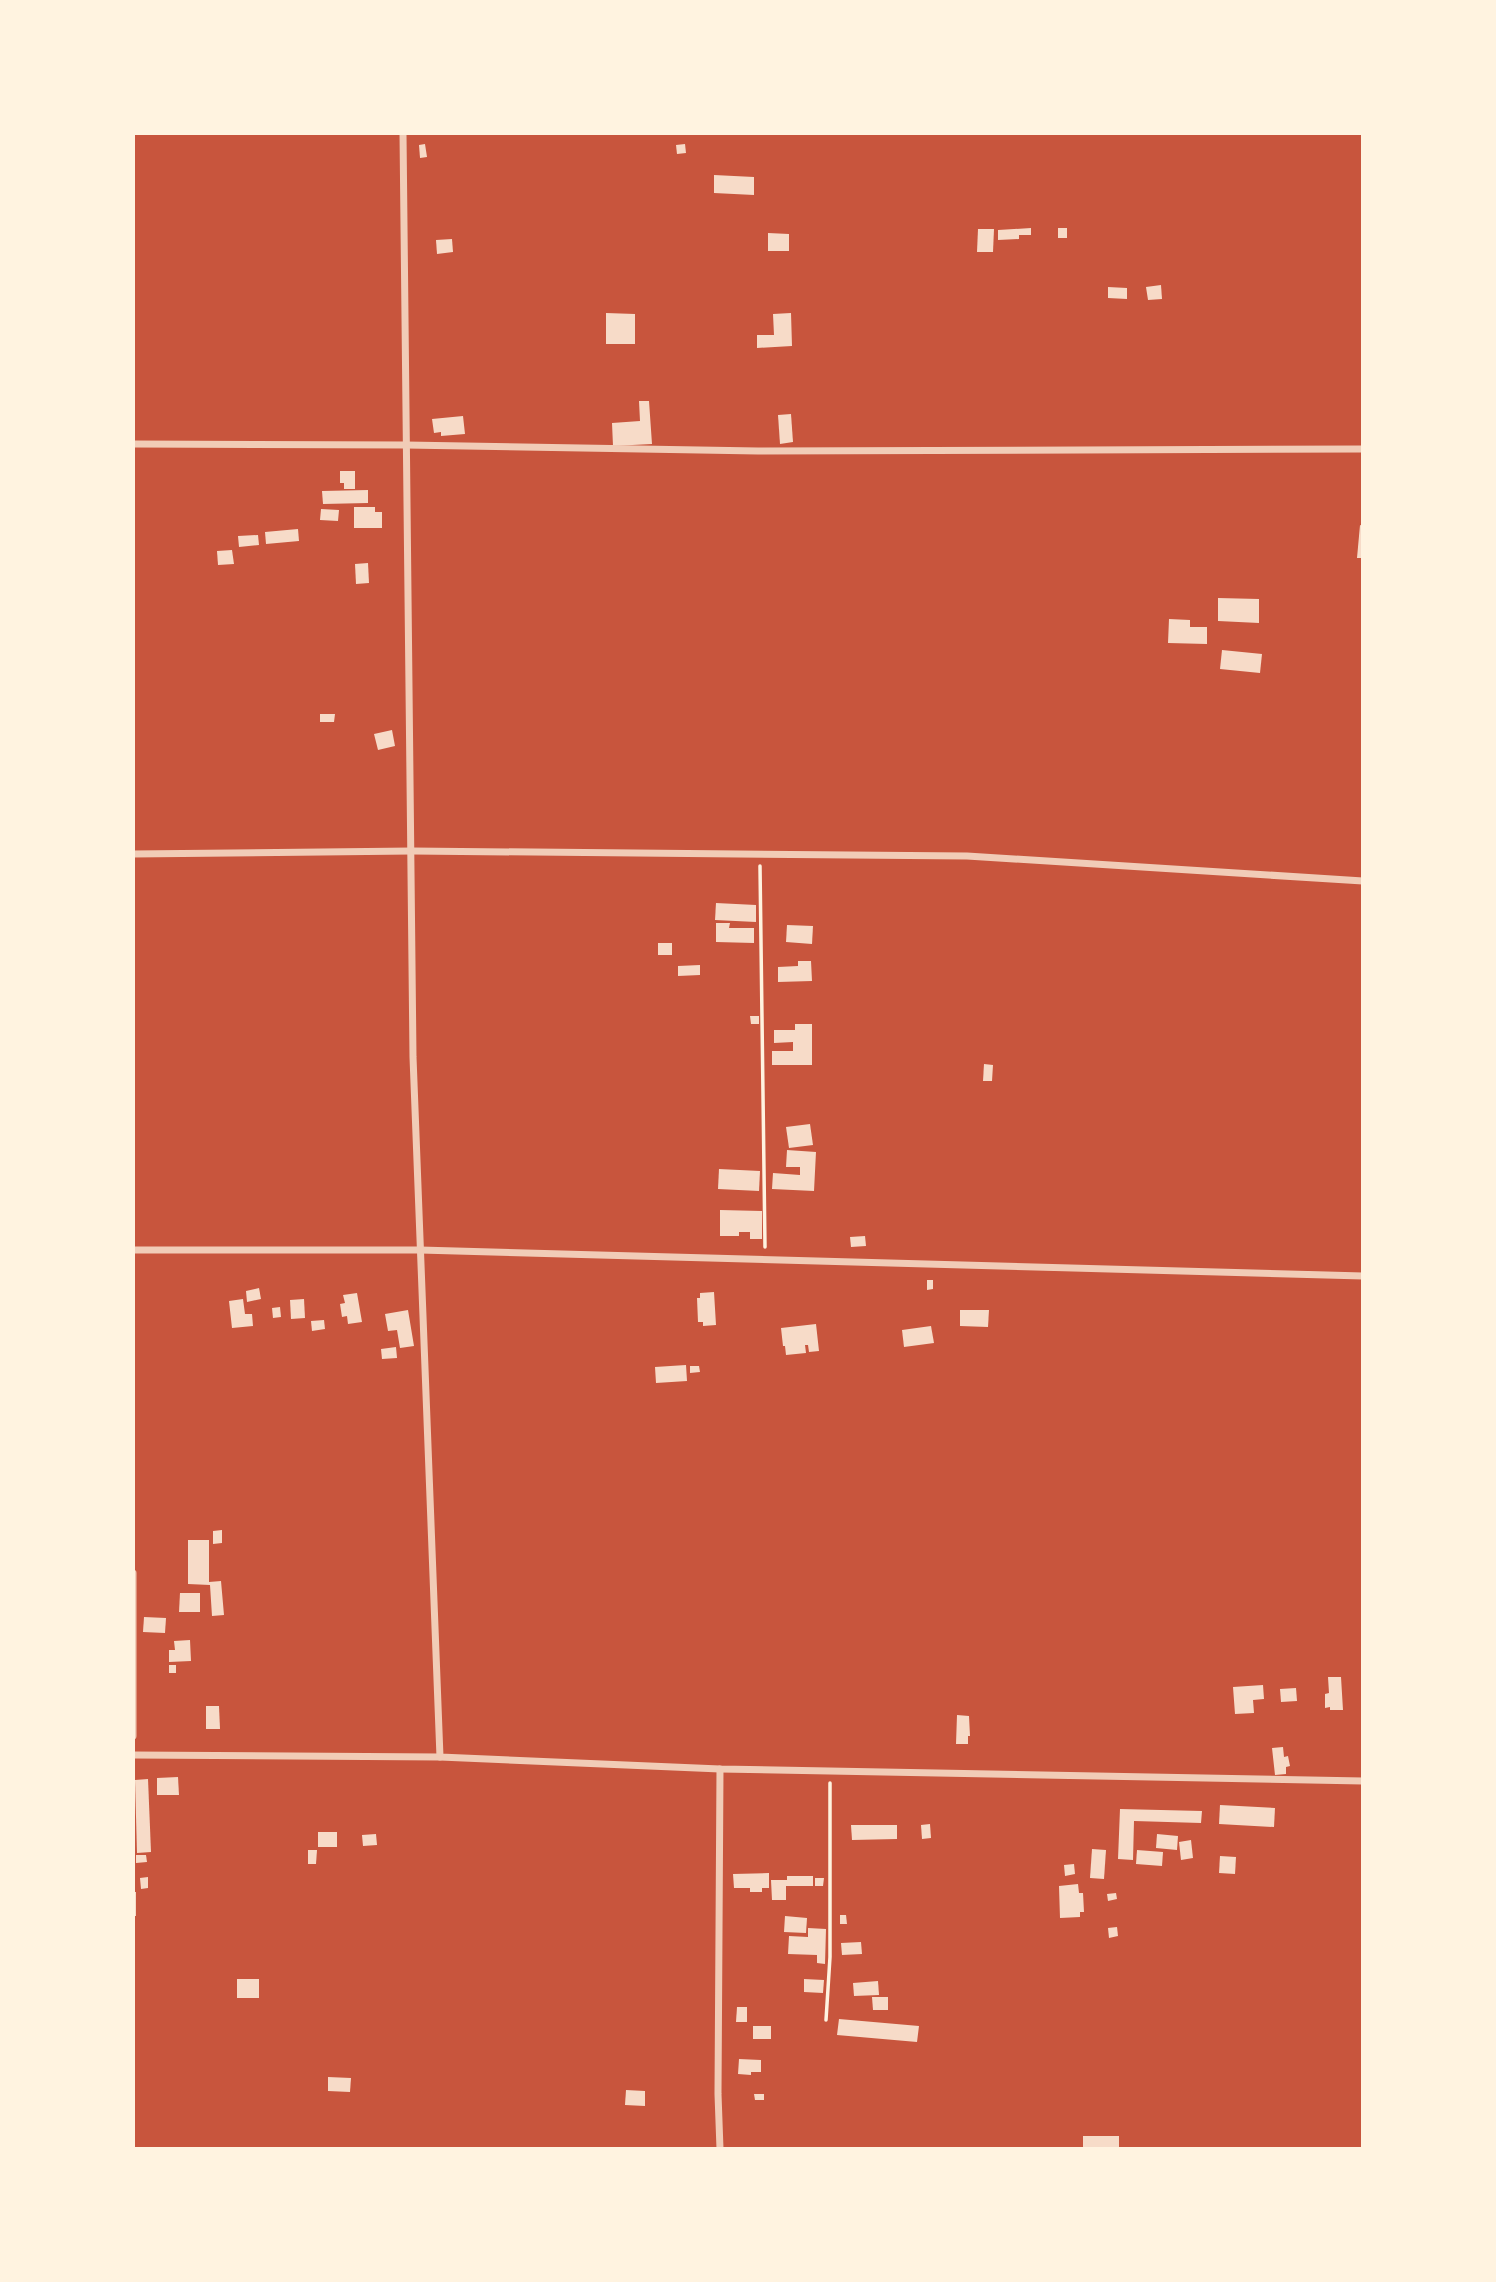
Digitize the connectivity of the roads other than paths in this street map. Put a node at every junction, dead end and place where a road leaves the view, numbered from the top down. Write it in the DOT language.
graph roads {
  1 [pos="402,133"];
  2 [pos="133,444"];
  3 [pos="406,445"];
  4 [pos="1363,449"];
  5 [pos="412,851"];
  6 [pos="133,853"];
  7 [pos="1363,881"];
  8 [pos="133,1250"];
  9 [pos="420,1250"];
  10 [pos="1363,1276"];
  11 [pos="133,1573"];
  12 [pos="133,1736"];
  13 [pos="133,1755"];
  14 [pos="440,1757"];
  15 [pos="720,1769"];
  16 [pos="1363,1781"];
  17 [pos="720,2149"];
  1 -- 3 [label="street"];
  2 -- 3 [label="street"];
  3 -- 4 [label="street"];
  3 -- 5 [label="street"];
  5 -- 6 [label="street"];
  5 -- 7 [label="street"];
  5 -- 9 [label="street"];
  8 -- 9 [label="street"];
  9 -- 10 [label="street"];
  9 -- 14 [label="street"];
  11 -- 12 [label="street"];
  13 -- 14 [label="street"];
  14 -- 15 [label="street"];
  15 -- 16 [label="street"];
  15 -- 17 [label="street"];
}
